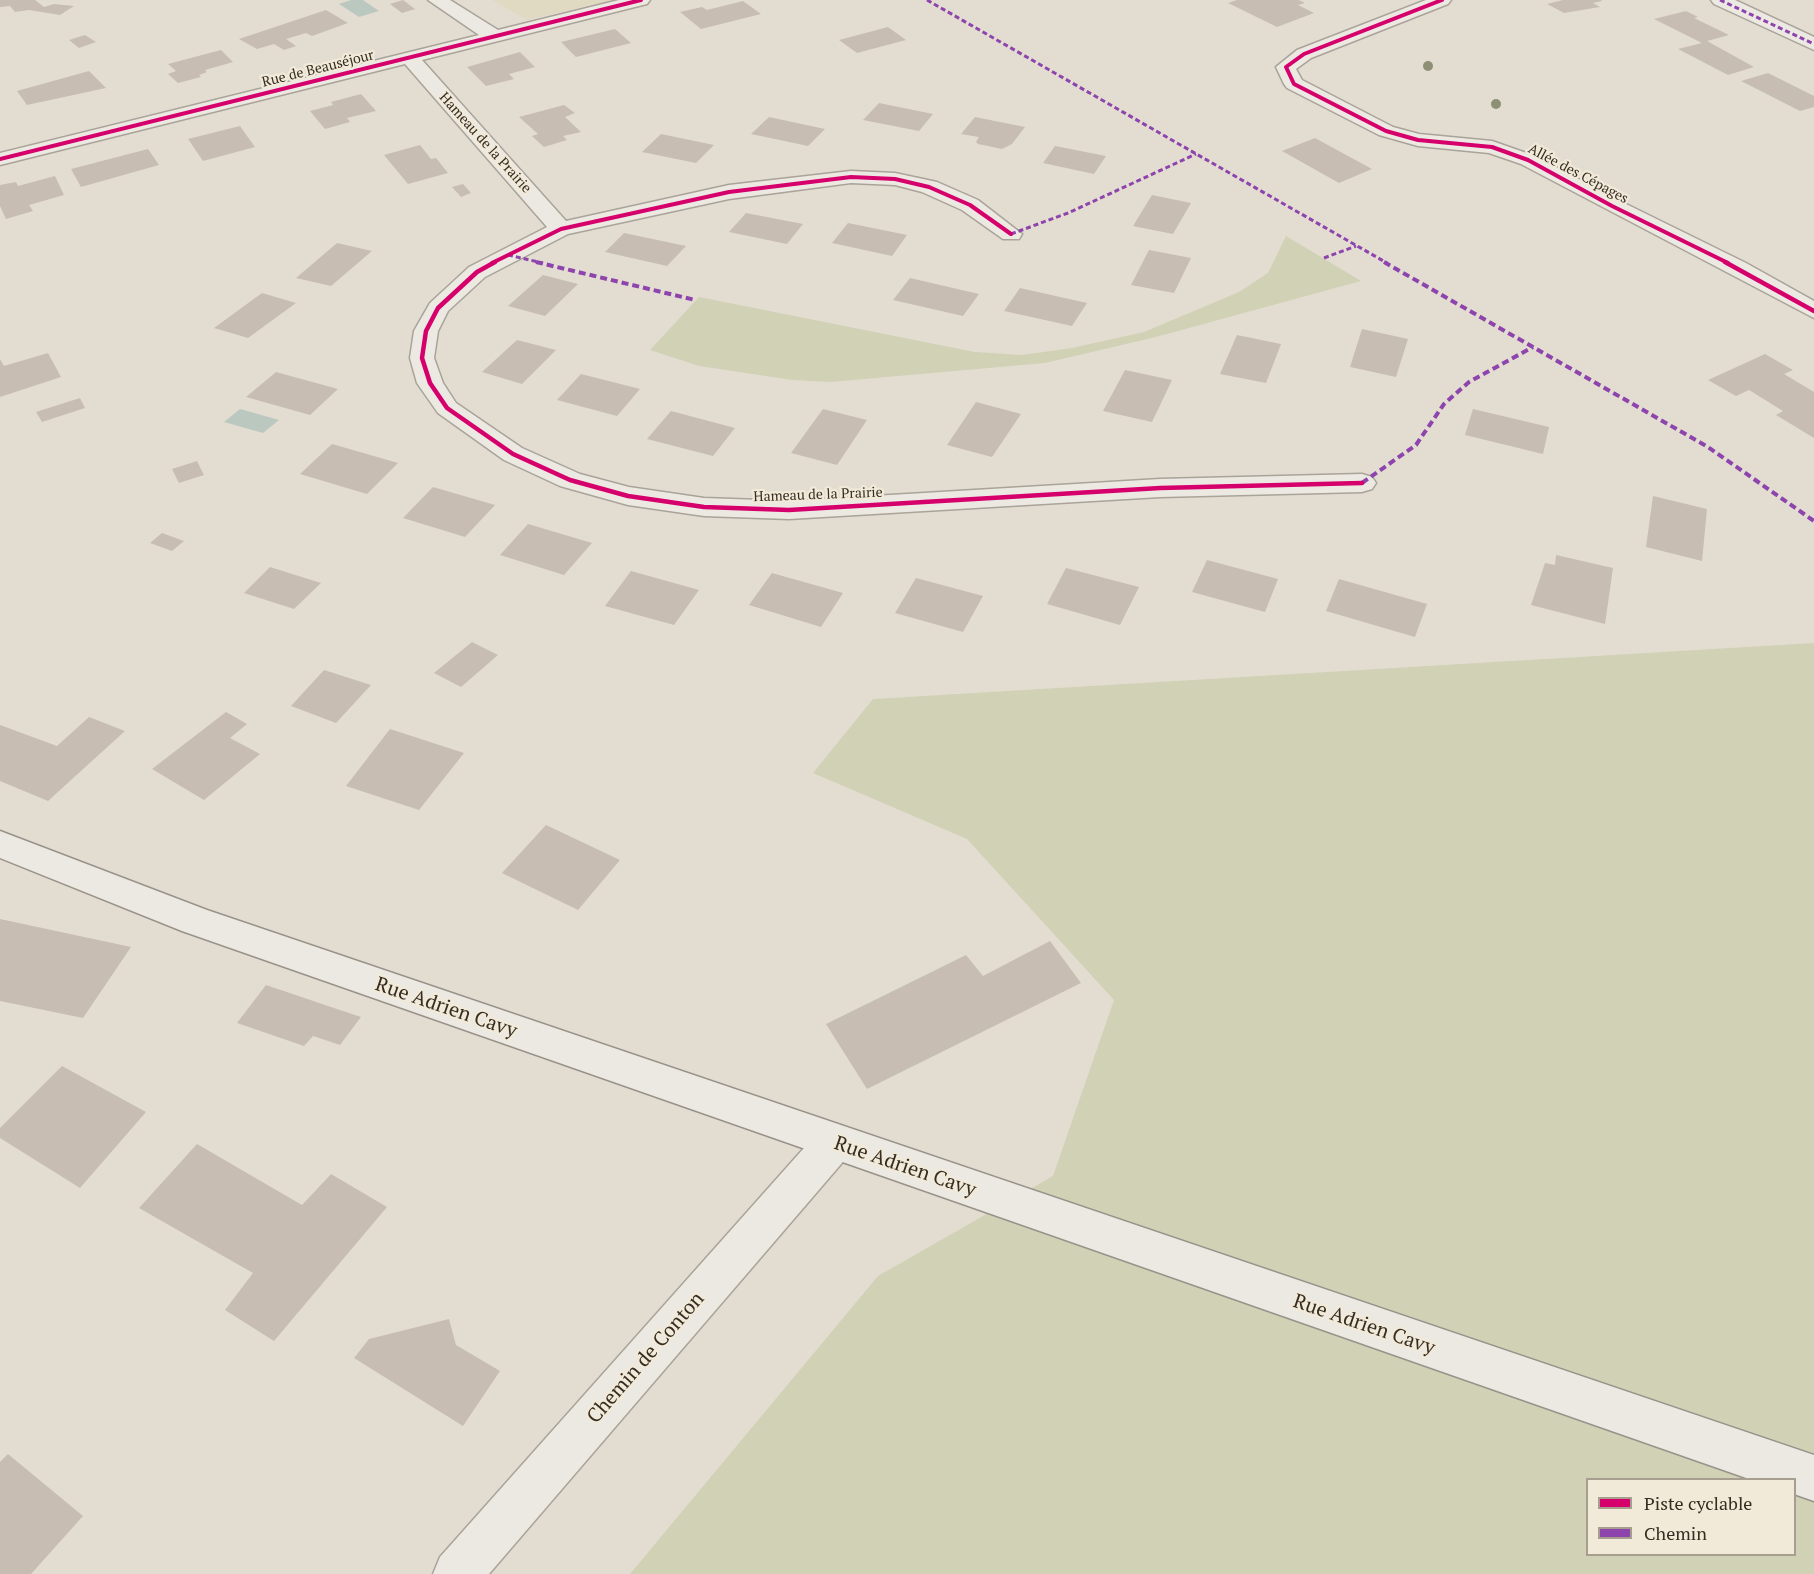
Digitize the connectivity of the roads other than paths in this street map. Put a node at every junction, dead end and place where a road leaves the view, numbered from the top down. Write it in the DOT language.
graph roads {
  1 [pos="437,0"];
  2 [pos="641,0"];
  3 [pos="1442,0"];
  4 [pos="1720,0"];
  5 [pos="496,37"];
  6 [pos="1814,44"];
  7 [pos="410,58"];
  8 [pos="0,159"];
  9 [pos="561,229"];
  10 [pos="1011,234"];
  11 [pos="1814,311"];
  12 [pos="1362,483"];
  13 [pos="0,844"];
  14 [pos="834,1143"];
  15 [pos="1814,1478"];
  16 [pos="457,1574"];
  1 -- 5 [label="street"];
  2 -- 5 [label="street, Rue de Beauséjour"];
  3 -- 11 [label="street, Allée des Cépages"];
  4 -- 6 [label="street"];
  5 -- 7 [label="street, Rue de Beauséjour"];
  7 -- 8 [label="street, Rue de Beauséjour"];
  7 -- 9 [label="street, Hameau de la Prairie"];
  9 -- 10 [label="street, Hameau de la Prairie"];
  9 -- 12 [label="street, Hameau de la Prairie"];
  13 -- 14 [label="street, Rue Adrien Cavy"];
  14 -- 15 [label="street, Rue Adrien Cavy"];
  14 -- 16 [label="street, Chemin de Conton"];
}
